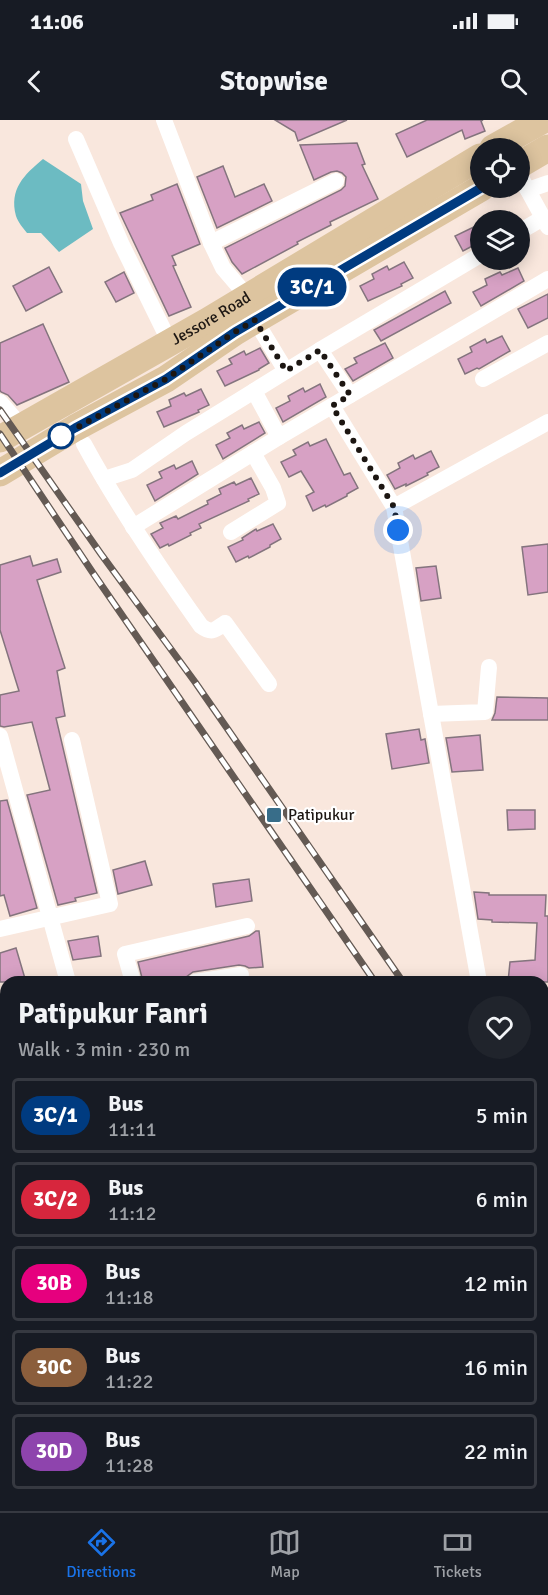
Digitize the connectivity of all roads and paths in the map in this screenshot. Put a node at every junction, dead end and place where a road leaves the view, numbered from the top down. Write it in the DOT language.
graph roads {
  1 [pos="164,120"];
  2 [pos="543,120"];
  3 [pos="513,138"];
  4 [pos="76,139"];
  5 [pos="548,148"];
  6 [pos="530,159"];
  7 [pos="470,165"];
  8 [pos="336,181"];
  9 [pos="548,183"];
  10 [pos="530,189"];
  11 [pos="470,194"];
  12 [pos="530,194"];
  13 [pos="546,222"];
  14 [pos="530,228"];
  15 [pos="210,243"];
  16 [pos="470,261"];
  17 [pos="548,279"];
  18 [pos="241,314"];
  19 [pos="170,343"];
  20 [pos="548,344"];
  21 [pos="320,350"];
  22 [pos="286,371"];
  23 [pos="483,379"];
  24 [pos="254,391"];
  25 [pos="350,395"];
  26 [pos="0,402"];
  27 [pos="332,406"];
  28 [pos="548,422"];
  29 [pos="11,433"];
  30 [pos="279,437"];
  31 [pos="84,444"];
  32 [pos="253,453"];
  33 [pos="0,473"];
  34 [pos="104,479"];
  35 [pos="394,507"];
  36 [pos="133,527"];
  37 [pos="231,532"];
  38 [pos="489,667"];
  39 [pos="269,684"];
  40 [pos="431,714"];
  41 [pos="0,736"];
  42 [pos="72,740"];
  43 [pos="51,917"];
  44 [pos="247,926"];
  45 [pos="0,929"];
  46 [pos="241,975"];
  47 [pos="66,976"];
  48 [pos="131,976"];
  49 [pos="234,976"];
  50 [pos="478,976"];
  1 -- 15 [label="street"];
  2 -- 3 [label="main road, Jessore Road"];
  4 -- 19 [label="street"];
  5 -- 6 [label="main road"];
  7 -- 18 [label="main road, Jessore Road"];
  8 -- 15 [label="street"];
  9 -- 10 [label="street"];
  11 -- 18 [label="main road"];
  12 -- 13 [label="street"];
  13 -- 14 [label="street"];
  15 -- 18 [label="street"];
  16 -- 21 [label="street"];
  17 -- 25 [label="street"];
  18 -- 19 [label="main road, Jessore Road"];
  18 -- 22 [label="street"];
  18 -- 33 [label="main road"];
  19 -- 29 [label="main road, Jessore Road"];
  20 -- 23 [label="street"];
  21 -- 22 [label="street"];
  21 -- 25 [label="street"];
  22 -- 24 [label="street"];
  24 -- 30 [label="street"];
  24 -- 34 [label="street"];
  25 -- 27 [label="street"];
  26 -- 29 [label="street"];
  27 -- 30 [label="street"];
  27 -- 35 [label="street"];
  28 -- 35 [label="street"];
  30 -- 32 [label="street"];
  31 -- 34 [label="street"];
  32 -- 36 [label="street"];
  32 -- 37 [label="street"];
  34 -- 36 [label="street"];
  35 -- 40 [label="street"];
  36 -- 39 [label="street"];
  38 -- 40 [label="street"];
  40 -- 50 [label="street"];
  41 -- 43 [label="street"];
  42 -- 43 [label="street"];
  43 -- 45 [label="street"];
  43 -- 47 [label="street"];
  44 -- 48 [label="street"];
  46 -- 49 [label="street"];
}
